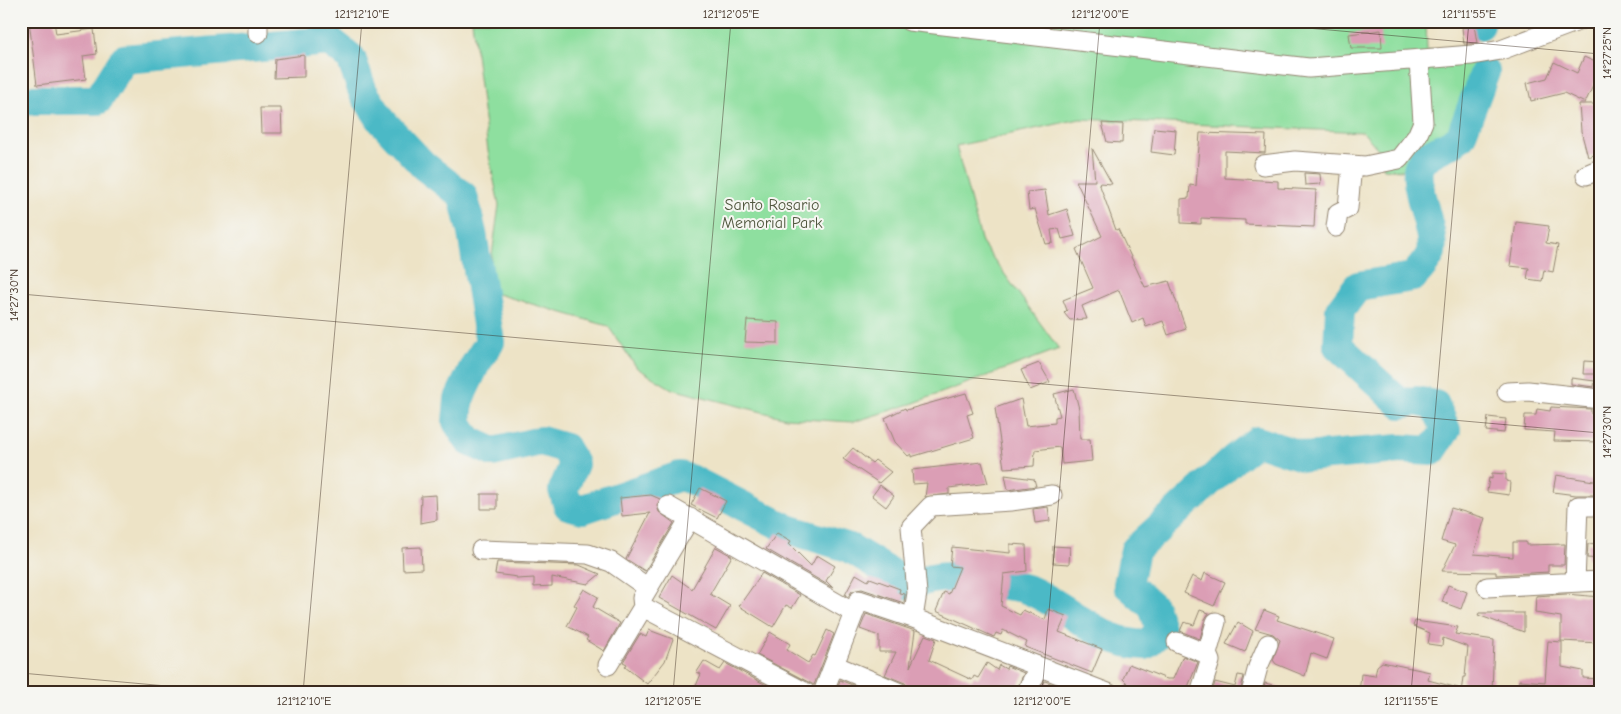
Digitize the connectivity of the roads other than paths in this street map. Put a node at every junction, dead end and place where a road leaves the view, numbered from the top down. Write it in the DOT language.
graph roads {
  1 [pos="909,21"];
  2 [pos="1578,21"];
  3 [pos="1419,61"];
  4 [pos="1264,165"];
  5 [pos="1352,165"];
  6 [pos="1336,227"];
  7 [pos="1508,392"];
  8 [pos="1600,399"];
  9 [pos="1052,495"];
  10 [pos="668,506"];
  11 [pos="1600,506"];
  12 [pos="690,518"];
  13 [pos="481,550"];
  14 [pos="1600,581"];
  15 [pos="1574,582"];
  16 [pos="1487,587"];
  17 [pos="648,588"];
  18 [pos="643,607"];
  19 [pos="854,613"];
  20 [pos="913,618"];
  21 [pos="1216,622"];
  22 [pos="1177,642"];
  23 [pos="1268,644"];
  24 [pos="1207,654"];
  25 [pos="608,665"];
  26 [pos="834,665"];
  27 [pos="1038,668"];
  28 [pos="806,693"];
  29 [pos="823,693"];
  30 [pos="900,693"];
  31 [pos="1026,693"];
  32 [pos="1108,693"];
  33 [pos="1200,693"];
  34 [pos="1250,693"];
  1 -- 3 [label="street"];
  2 -- 3 [label="street"];
  3 -- 5 [label="street"];
  4 -- 5 [label="street"];
  5 -- 6 [label="street"];
  7 -- 8 [label="street"];
  9 -- 20 [label="street"];
  10 -- 12 [label="street"];
  11 -- 15 [label="street"];
  12 -- 17 [label="street"];
  12 -- 19 [label="street"];
  13 -- 17 [label="street"];
  14 -- 15 [label="street"];
  15 -- 16 [label="street"];
  17 -- 18 [label="street"];
  18 -- 25 [label="street"];
  18 -- 28 [label="street"];
  19 -- 20 [label="street"];
  19 -- 26 [label="street"];
  20 -- 27 [label="street"];
  21 -- 24 [label="street"];
  22 -- 24 [label="street"];
  23 -- 34 [label="street"];
  24 -- 33 [label="street"];
  26 -- 29 [label="street"];
  26 -- 30 [label="street"];
  27 -- 31 [label="street"];
  27 -- 32 [label="street"];
}
